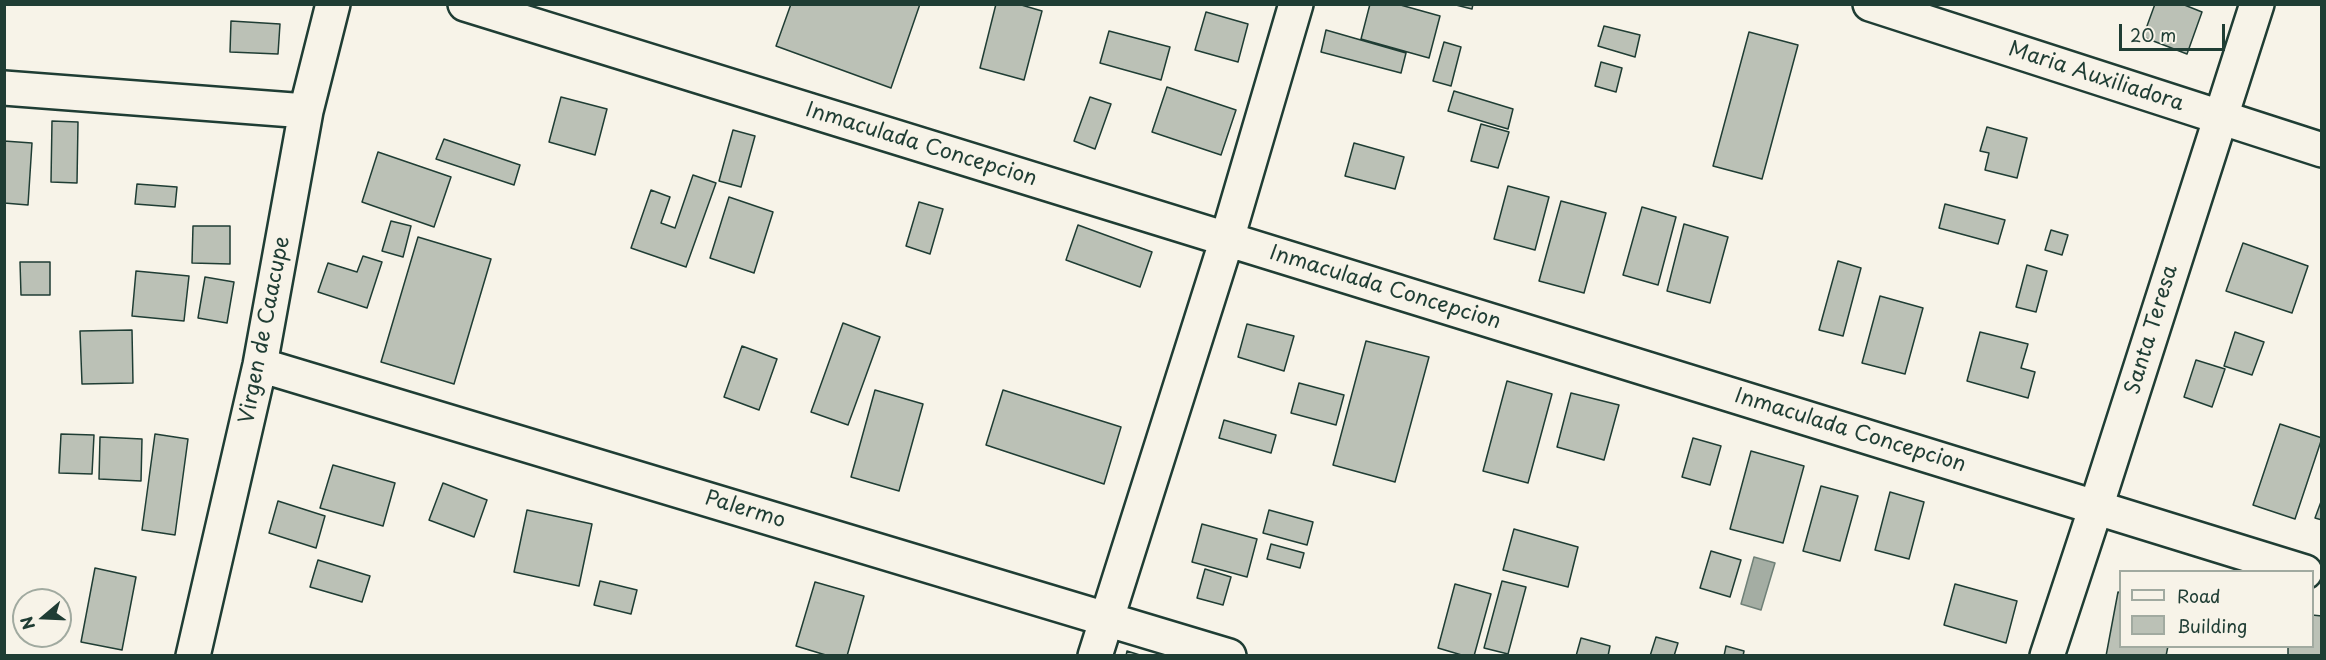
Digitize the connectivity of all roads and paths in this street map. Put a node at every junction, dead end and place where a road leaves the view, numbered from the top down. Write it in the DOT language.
graph roads {
  1 [pos="333,4"];
  2 [pos="465,4"];
  3 [pos="1296,4"];
  4 [pos="1870,4"];
  5 [pos="2257,4"];
  6 [pos="4,88"];
  7 [pos="306,111"];
  8 [pos="2219,117"];
  9 [pos="2322,150"];
  10 [pos="1227,239"];
  11 [pos="260,365"];
  12 [pos="2096,507"];
  13 [pos="2299,570"];
  14 [pos="1106,619"];
  15 [pos="193,656"];
  16 [pos="1095,656"];
  17 [pos="1229,656"];
  18 [pos="2047,656"];
  1 -- 7 [label="street, Virgen de Caacupe"];
  2 -- 10 [label="street, Inmaculada Concepcion"];
  3 -- 10 [label="street"];
  4 -- 8 [label="street, Maria Auxiliadora"];
  5 -- 8 [label="street, Santa Teresa"];
  6 -- 7 [label="street"];
  7 -- 11 [label="street, Virgen de Caacupe"];
  8 -- 9 [label="street, Maria Auxiliadora"];
  8 -- 12 [label="street, Santa Teresa"];
  10 -- 12 [label="street, Inmaculada Concepcion"];
  10 -- 14 [label="street"];
  11 -- 14 [label="street, Palermo"];
  11 -- 15 [label="street, Virgen de Caacupe"];
  12 -- 13 [label="street, Inmaculada Concepcion"];
  12 -- 18 [label="street, Santa Teresa"];
  14 -- 16 [label="street"];
  14 -- 17 [label="street, Palermo"];
}
